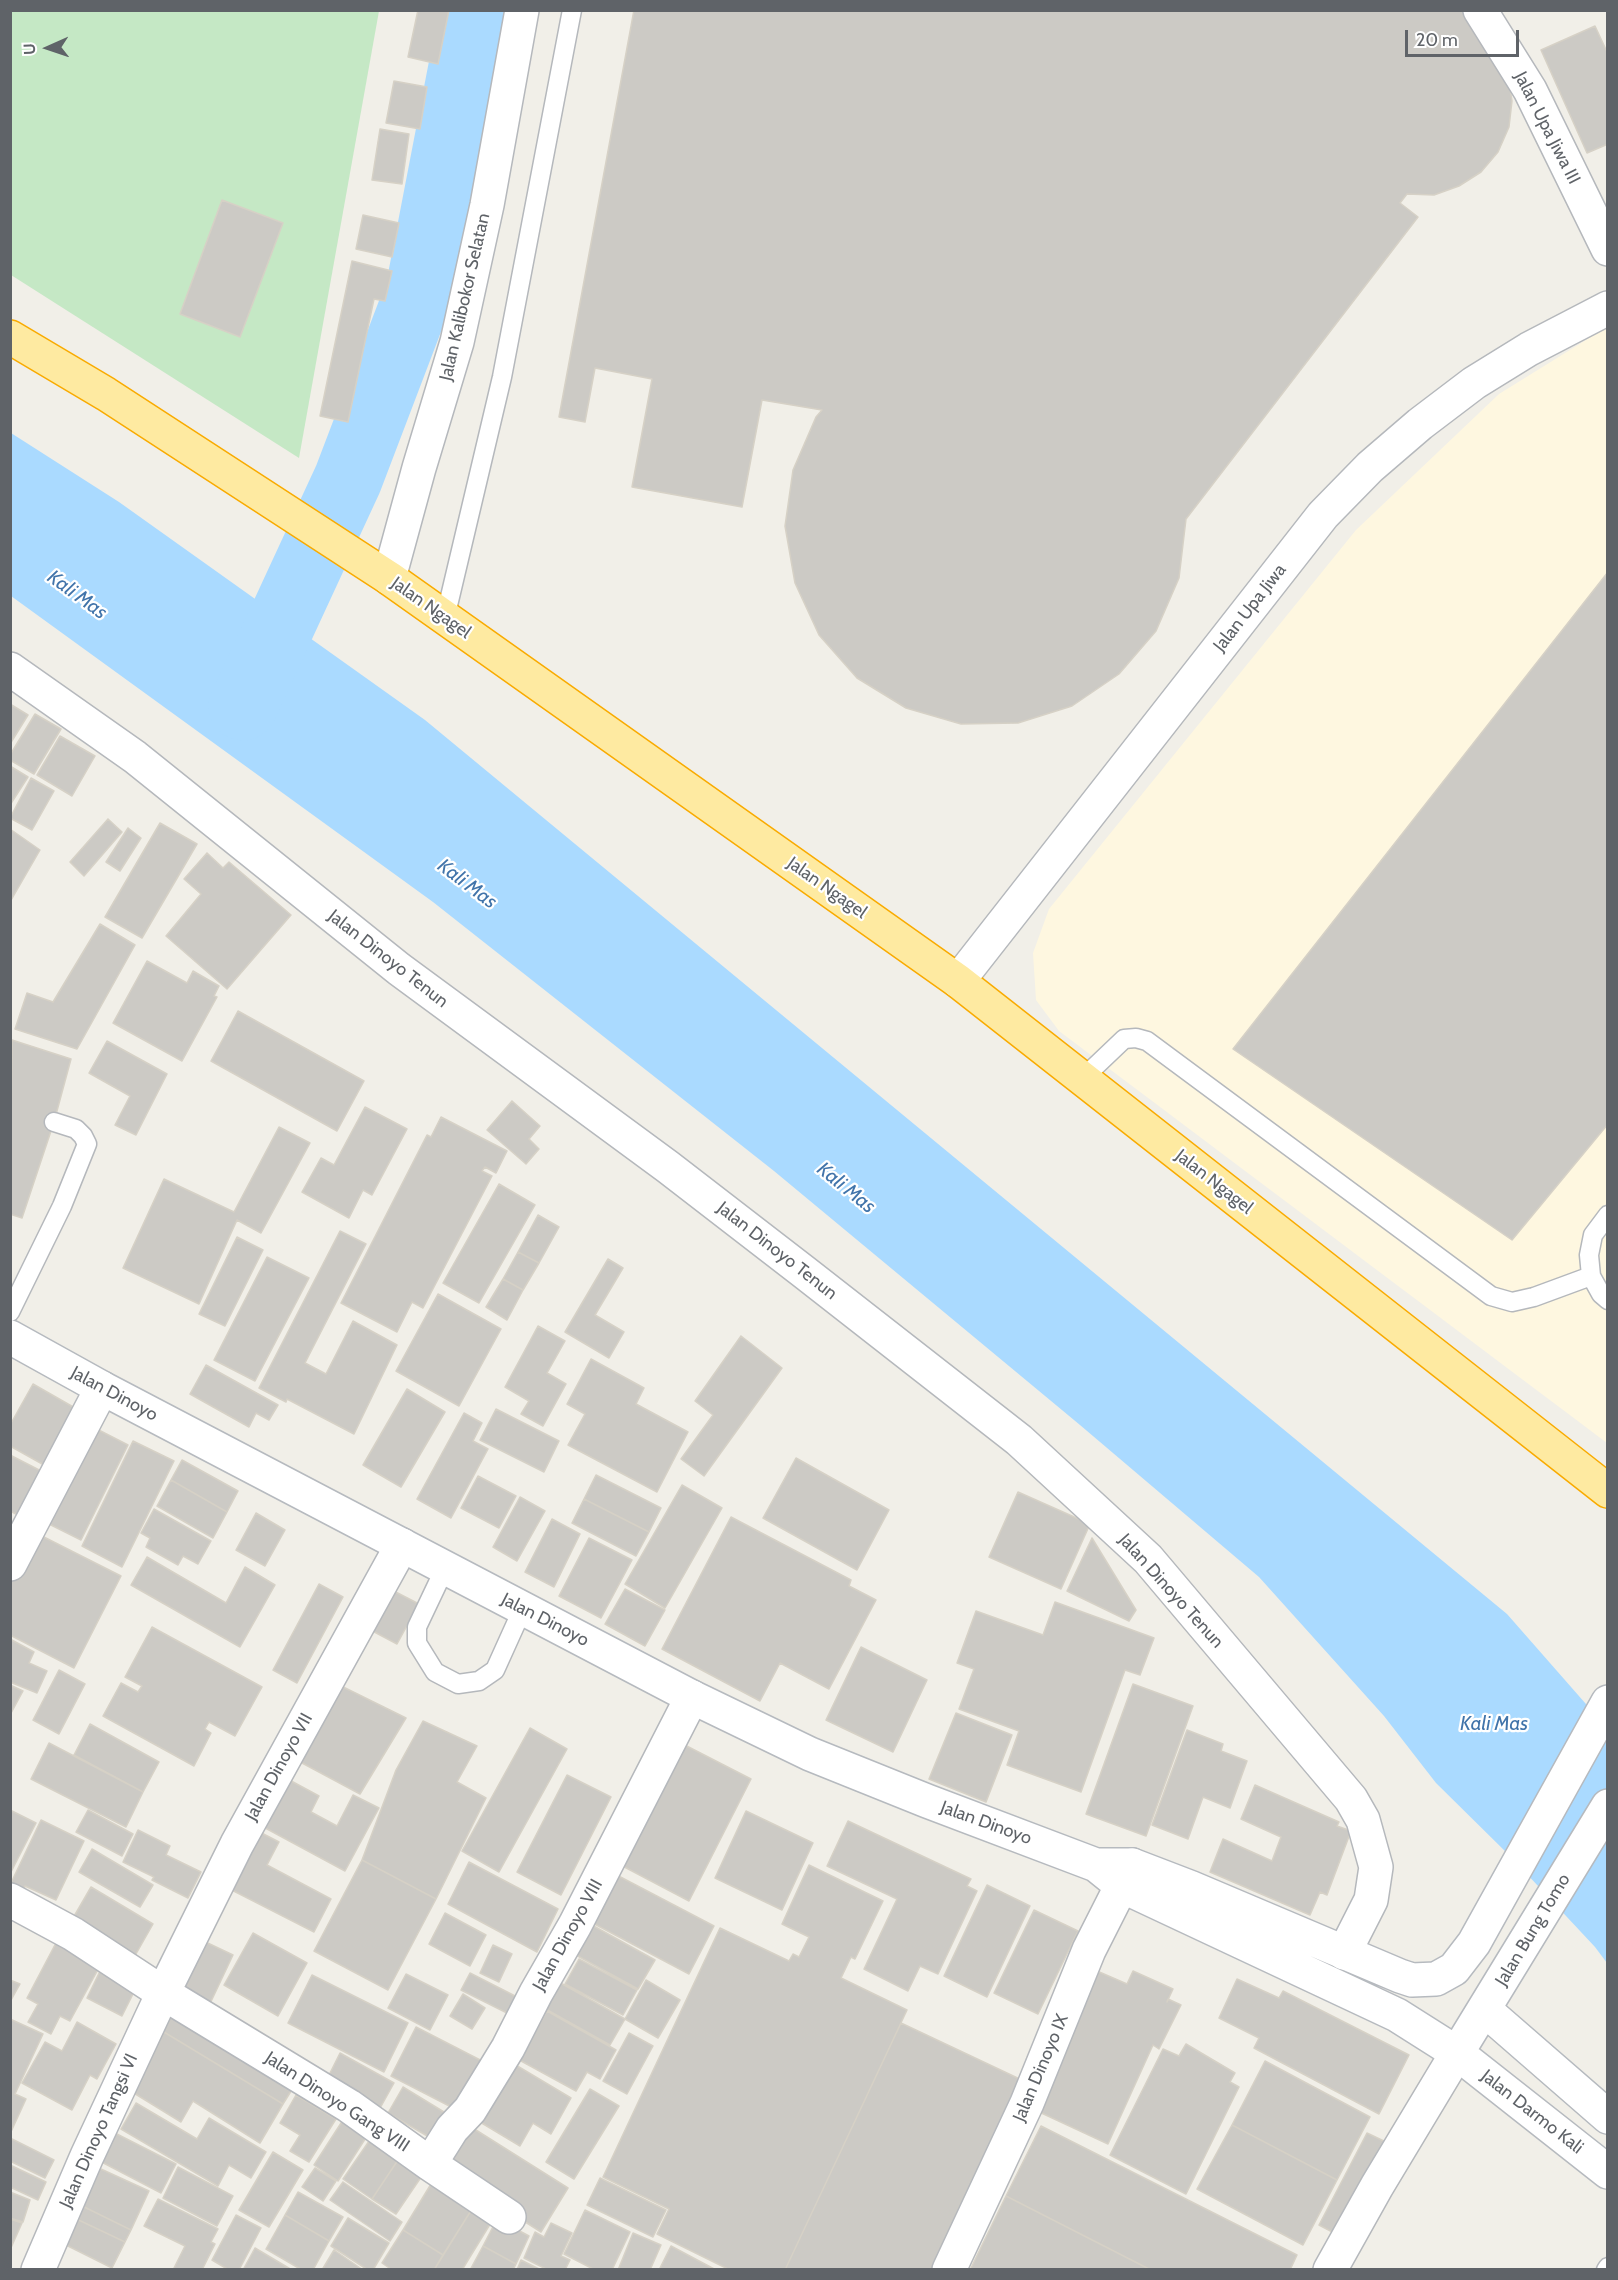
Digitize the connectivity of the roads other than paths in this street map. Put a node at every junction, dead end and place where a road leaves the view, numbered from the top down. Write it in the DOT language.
graph roads {
  1 [pos="522,10"];
  2 [pos="572,10"];
  3 [pos="1480,10"];
  4 [pos="1608,249"];
  5 [pos="1608,308"];
  6 [pos="10,337"];
  7 [pos="389,578"];
  8 [pos="445,618"];
  9 [pos="10,669"];
  10 [pos="958,981"];
  11 [pos="1082,1079"];
  12 [pos="54,1122"];
  13 [pos="1608,1215"];
  14 [pos="1591,1276"];
  15 [pos="1608,1300"];
  16 [pos="10,1312"];
  17 [pos="10,1337"];
  18 [pos="102,1388"];
  19 [pos="1608,1491"];
  20 [pos="402,1545"];
  21 [pos="10,1564"];
  22 [pos="445,1568"];
  23 [pos="523,1608"];
  24 [pos="692,1697"];
  25 [pos="1608,1702"];
  26 [pos="1608,1806"];
  27 [pos="1127,1876"];
  28 [pos="10,1900"];
  29 [pos="1344,1953"];
  30 [pos="163,1993"];
  31 [pos="1485,2010"];
  32 [pos="1457,2053"];
  33 [pos="1608,2117"];
  34 [pos="430,2164"];
  35 [pos="1608,2172"];
  36 [pos="509,2217"];
  37 [pos="38,2270"];
  38 [pos="948,2270"];
  39 [pos="1330,2270"];
  1 -- 7 [label="street, Jalan Kalibokor Selatan"];
  2 -- 8 [label="lane"];
  3 -- 4 [label="street, Jalan Upa Jiwa III"];
  5 -- 10 [label="street, Jalan Upa Jiwa"];
  6 -- 7 [label="highway, Jalan Ngagel"];
  7 -- 8 [label="highway, Jalan Ngagel"];
  8 -- 10 [label="highway, Jalan Ngagel"];
  9 -- 29 [label="street, Jalan Dinoyo Tenun"];
  10 -- 11 [label="highway, Jalan Ngagel"];
  11 -- 14 [label="lane"];
  11 -- 19 [label="highway, Jalan Ngagel"];
  12 -- 16 [label="lane"];
  13 -- 14 [label="lane"];
  14 -- 15 [label="lane"];
  17 -- 18 [label="street, Jalan Dinoyo"];
  18 -- 20 [label="street, Jalan Dinoyo"];
  18 -- 21 [label="street"];
  20 -- 22 [label="street, Jalan Dinoyo"];
  20 -- 30 [label="street, Jalan Dinoyo VII"];
  22 -- 23 [label="street, Jalan Dinoyo"];
  22 -- 23 [label="lane"];
  23 -- 24 [label="street, Jalan Dinoyo"];
  24 -- 27 [label="street, Jalan Dinoyo"];
  24 -- 34 [label="street, Jalan Dinoyo VIII"];
  25 -- 29 [label="street, Jalan Dinoyo"];
  26 -- 31 [label="street, Jalan Bung Tomo"];
  27 -- 29 [label="street, Jalan Dinoyo"];
  27 -- 32 [label="street, Jalan Dinoyo"];
  27 -- 38 [label="street, Jalan Dinoyo IX"];
  28 -- 30 [label="street, Jalan Dinoyo Gang VIII"];
  30 -- 34 [label="street, Jalan Dinoyo Gang VIII"];
  30 -- 37 [label="street, Jalan Dinoyo Tangsi VI"];
  31 -- 32 [label="street, Jalan Bung Tomo"];
  31 -- 33 [label="street"];
  32 -- 35 [label="street, Jalan Darmo Kali"];
  32 -- 39 [label="street, Jalan Bung Tomo"];
  34 -- 36 [label="street, Jalan Dinoyo Gang VIII"];
}
